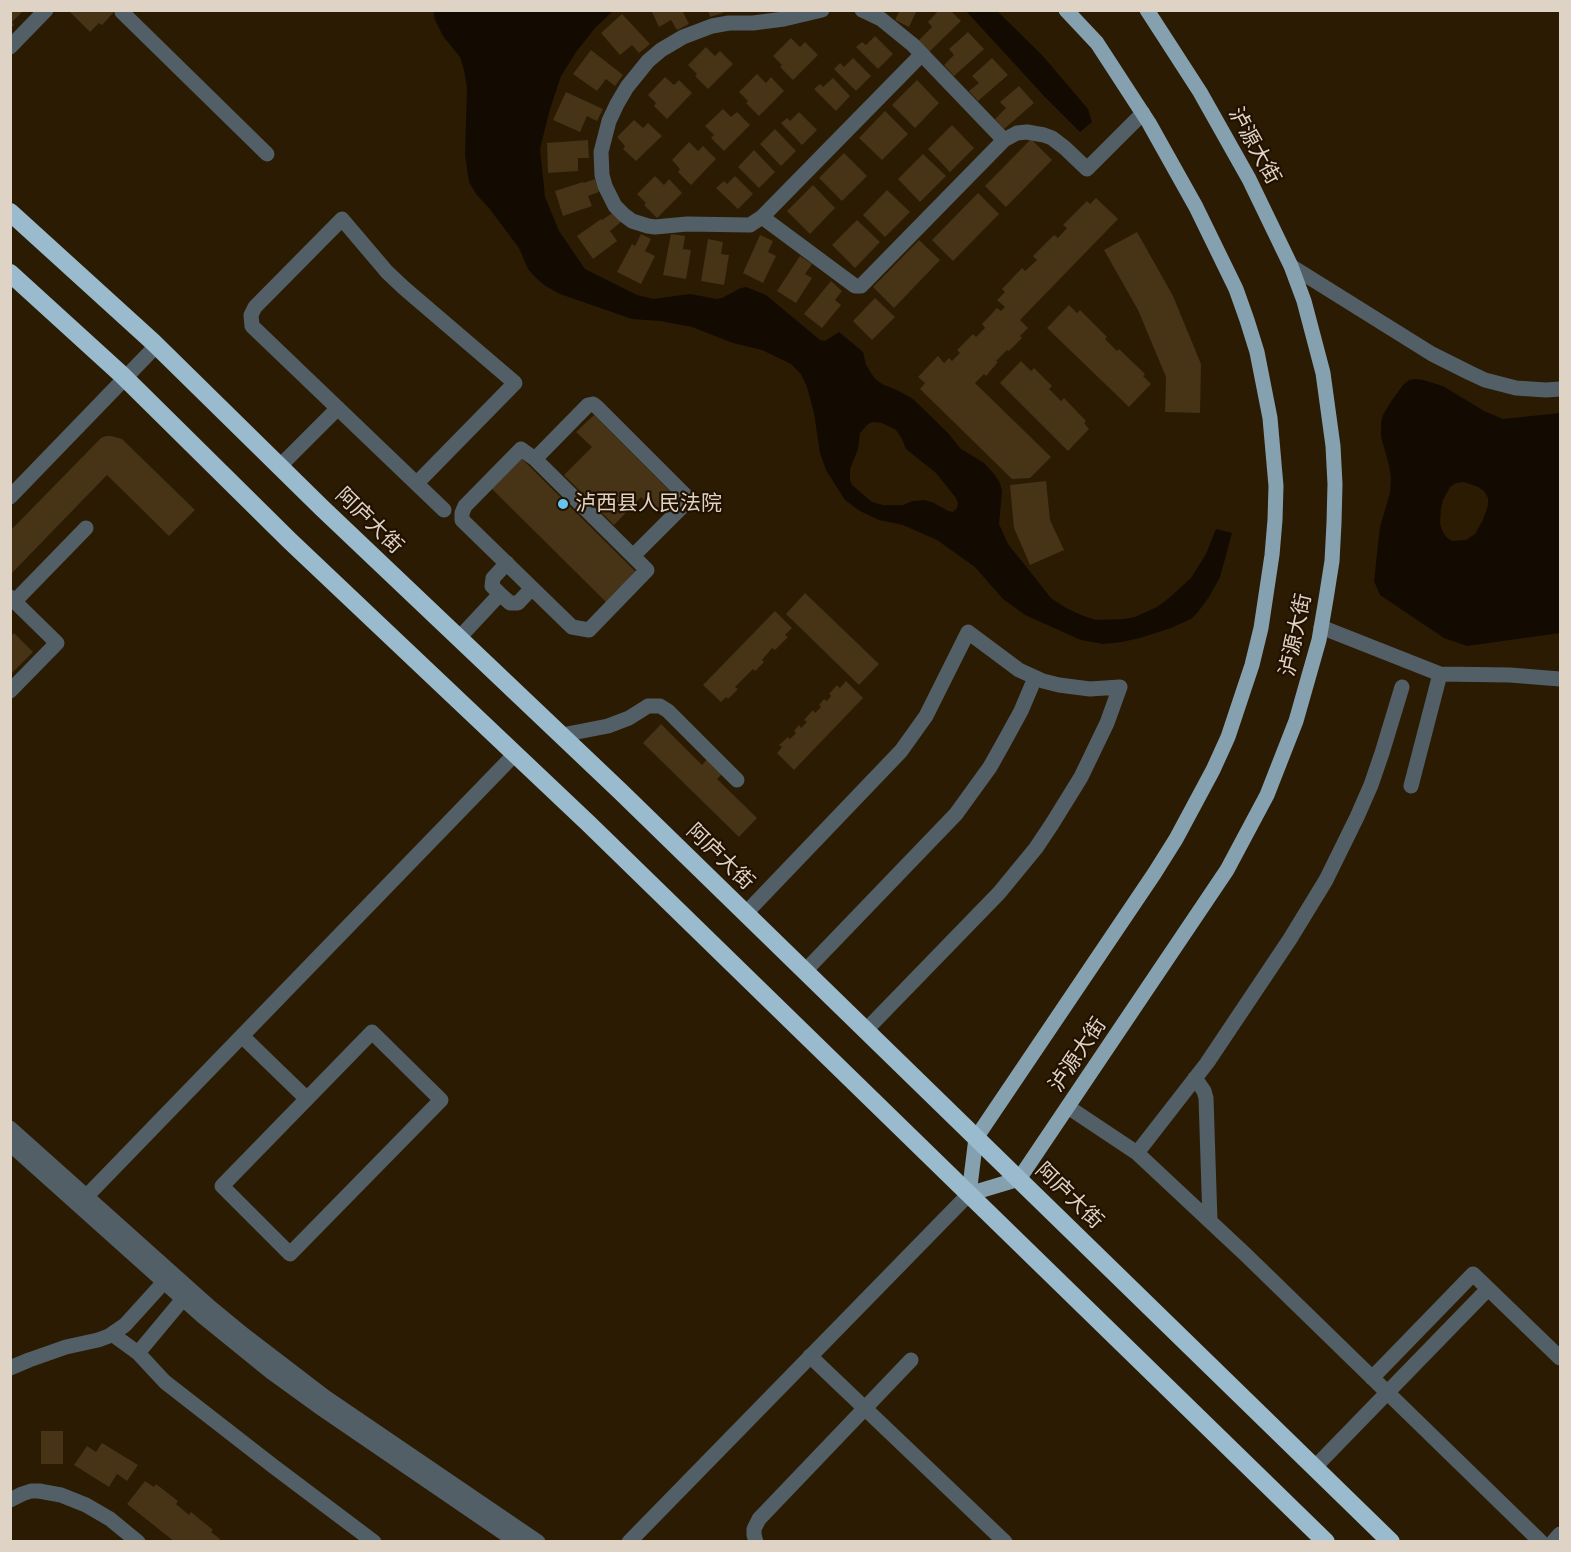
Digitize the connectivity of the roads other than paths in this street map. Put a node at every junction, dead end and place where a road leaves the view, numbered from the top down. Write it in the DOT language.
graph roads {
  1 [pos="46,10"];
  2 [pos="124,10"];
  3 [pos="822,10"];
  4 [pos="862,10"];
  5 [pos="1066,10"];
  6 [pos="1147,10"];
  7 [pos="10,47"];
  8 [pos="922,54"];
  9 [pos="1143,112"];
  10 [pos="1004,141"];
  11 [pos="267,154"];
  12 [pos="10,212"];
  13 [pos="762,217"];
  14 [pos="1291,266"];
  15 [pos="10,273"];
  16 [pos="156,346"];
  17 [pos="125,378"];
  18 [pos="1560,389"];
  19 [pos="338,408"];
  20 [pos="535,459"];
  21 [pos="280,466"];
  22 [pos="417,483"];
  23 [pos="10,496"];
  24 [pos="444,510"];
  25 [pos="87,528"];
  26 [pos="633,556"];
  27 [pos="507,563"];
  28 [pos="532,588"];
  29 [pos="501,594"];
  30 [pos="13,599"];
  31 [pos="1321,627"];
  32 [pos="459,638"];
  33 [pos="1440,674"];
  34 [pos="1035,678"];
  35 [pos="1560,679"];
  36 [pos="1401,687"];
  37 [pos="10,691"];
  38 [pos="562,735"];
  39 [pos="515,754"];
  40 [pos="737,780"];
  41 [pos="1411,786"];
  42 [pos="746,914"];
  43 [pos="805,971"];
  44 [pos="866,1030"];
  45 [pos="242,1036"];
  46 [pos="1195,1078"];
  47 [pos="307,1099"];
  48 [pos="1068,1107"];
  49 [pos="10,1128"];
  50 [pos="976,1138"];
  51 [pos="10,1144"];
  52 [pos="1137,1153"];
  53 [pos="1019,1179"];
  54 [pos="969,1194"];
  55 [pos="83,1201"];
  56 [pos="1210,1221"];
  57 [pos="164,1282"];
  58 [pos="1488,1289"];
  59 [pos="183,1299"];
  60 [pos="112,1334"];
  61 [pos="138,1353"];
  62 [pos="810,1356"];
  63 [pos="1560,1358"];
  64 [pos="910,1360"];
  65 [pos="10,1368"];
  66 [pos="1372,1378"];
  67 [pos="1388,1392"];
  68 [pos="865,1408"];
  69 [pos="1315,1467"];
  70 [pos="10,1500"];
  71 [pos="1560,1534"];
  72 [pos="637,1539"];
  73 [pos="138,1542"];
  74 [pos="374,1542"];
  75 [pos="517,1542"];
  76 [pos="538,1542"];
  77 [pos="756,1542"];
  78 [pos="1005,1542"];
  79 [pos="1326,1542"];
  80 [pos="1392,1542"];
  81 [pos="1541,1542"];
  82 [pos="1553,1542"];
  1 -- 7 [label="street"];
  2 -- 11 [label="street"];
  3 -- 13 [label="street"];
  4 -- 8 [label="street"];
  5 -- 9 [label="main road"];
  6 -- 14 [label="main road, 泸源大街"];
  8 -- 10 [label="street"];
  8 -- 13 [label="street"];
  9 -- 10 [label="street"];
  9 -- 50 [label="main road"];
  10 -- 13 [label="street"];
  12 -- 16 [label="highway, 阿庐大街"];
  14 -- 18 [label="street"];
  14 -- 31 [label="main road, 泸源大街"];
  15 -- 17 [label="highway"];
  16 -- 17 [label="street"];
  16 -- 21 [label="highway, 阿庐大街"];
  17 -- 23 [label="street"];
  17 -- 39 [label="highway"];
  19 -- 21 [label="street"];
  19 -- 22 [label="street"];
  19 -- 22 [label="street"];
  20 -- 26 [label="street"];
  20 -- 26 [label="street"];
  20 -- 27 [label="street"];
  21 -- 32 [label="highway, 阿庐大街"];
  22 -- 24 [label="street"];
  25 -- 30 [label="street"];
  26 -- 28 [label="street"];
  27 -- 28 [label="street"];
  27 -- 29 [label="street"];
  28 -- 29 [label="street"];
  29 -- 32 [label="street"];
  30 -- 37 [label="street"];
  31 -- 33 [label="street"];
  31 -- 48 [label="main road, 泸源大街"];
  32 -- 38 [label="highway, 阿庐大街"];
  33 -- 35 [label="street"];
  33 -- 41 [label="street"];
  34 -- 42 [label="street"];
  34 -- 43 [label="street"];
  34 -- 44 [label="street"];
  36 -- 46 [label="street"];
  38 -- 40 [label="street"];
  38 -- 42 [label="highway, 阿庐大街"];
  39 -- 45 [label="street"];
  39 -- 54 [label="highway"];
  42 -- 43 [label="highway, 阿庐大街"];
  43 -- 44 [label="highway, 阿庐大街"];
  44 -- 50 [label="highway, 阿庐大街"];
  45 -- 47 [label="street"];
  45 -- 55 [label="street"];
  46 -- 52 [label="street"];
  46 -- 56 [label="street"];
  47 -- 47 [label="street"];
  48 -- 52 [label="street"];
  48 -- 53 [label="main road, 泸源大街"];
  49 -- 55 [label="street"];
  50 -- 53 [label="highway, 阿庐大街"];
  50 -- 54 [label="main road"];
  51 -- 55 [label="street"];
  52 -- 56 [label="street"];
  53 -- 54 [label="main road"];
  53 -- 69 [label="highway, 阿庐大街"];
  54 -- 62 [label="street"];
  54 -- 79 [label="highway"];
  55 -- 57 [label="street"];
  55 -- 76 [label="street"];
  56 -- 66 [label="street"];
  57 -- 59 [label="street"];
  57 -- 60 [label="street"];
  58 -- 63 [label="street"];
  58 -- 66 [label="street"];
  58 -- 67 [label="street"];
  59 -- 61 [label="street"];
  59 -- 75 [label="street"];
  60 -- 61 [label="street"];
  60 -- 65 [label="street"];
  61 -- 74 [label="street"];
  62 -- 68 [label="street"];
  62 -- 72 [label="street"];
  64 -- 68 [label="street"];
  66 -- 67 [label="street"];
  67 -- 69 [label="street"];
  67 -- 81 [label="street"];
  68 -- 77 [label="street"];
  68 -- 78 [label="street"];
  69 -- 80 [label="highway, 阿庐大街"];
  70 -- 73 [label="street"];
  71 -- 82 [label="street"];
}
